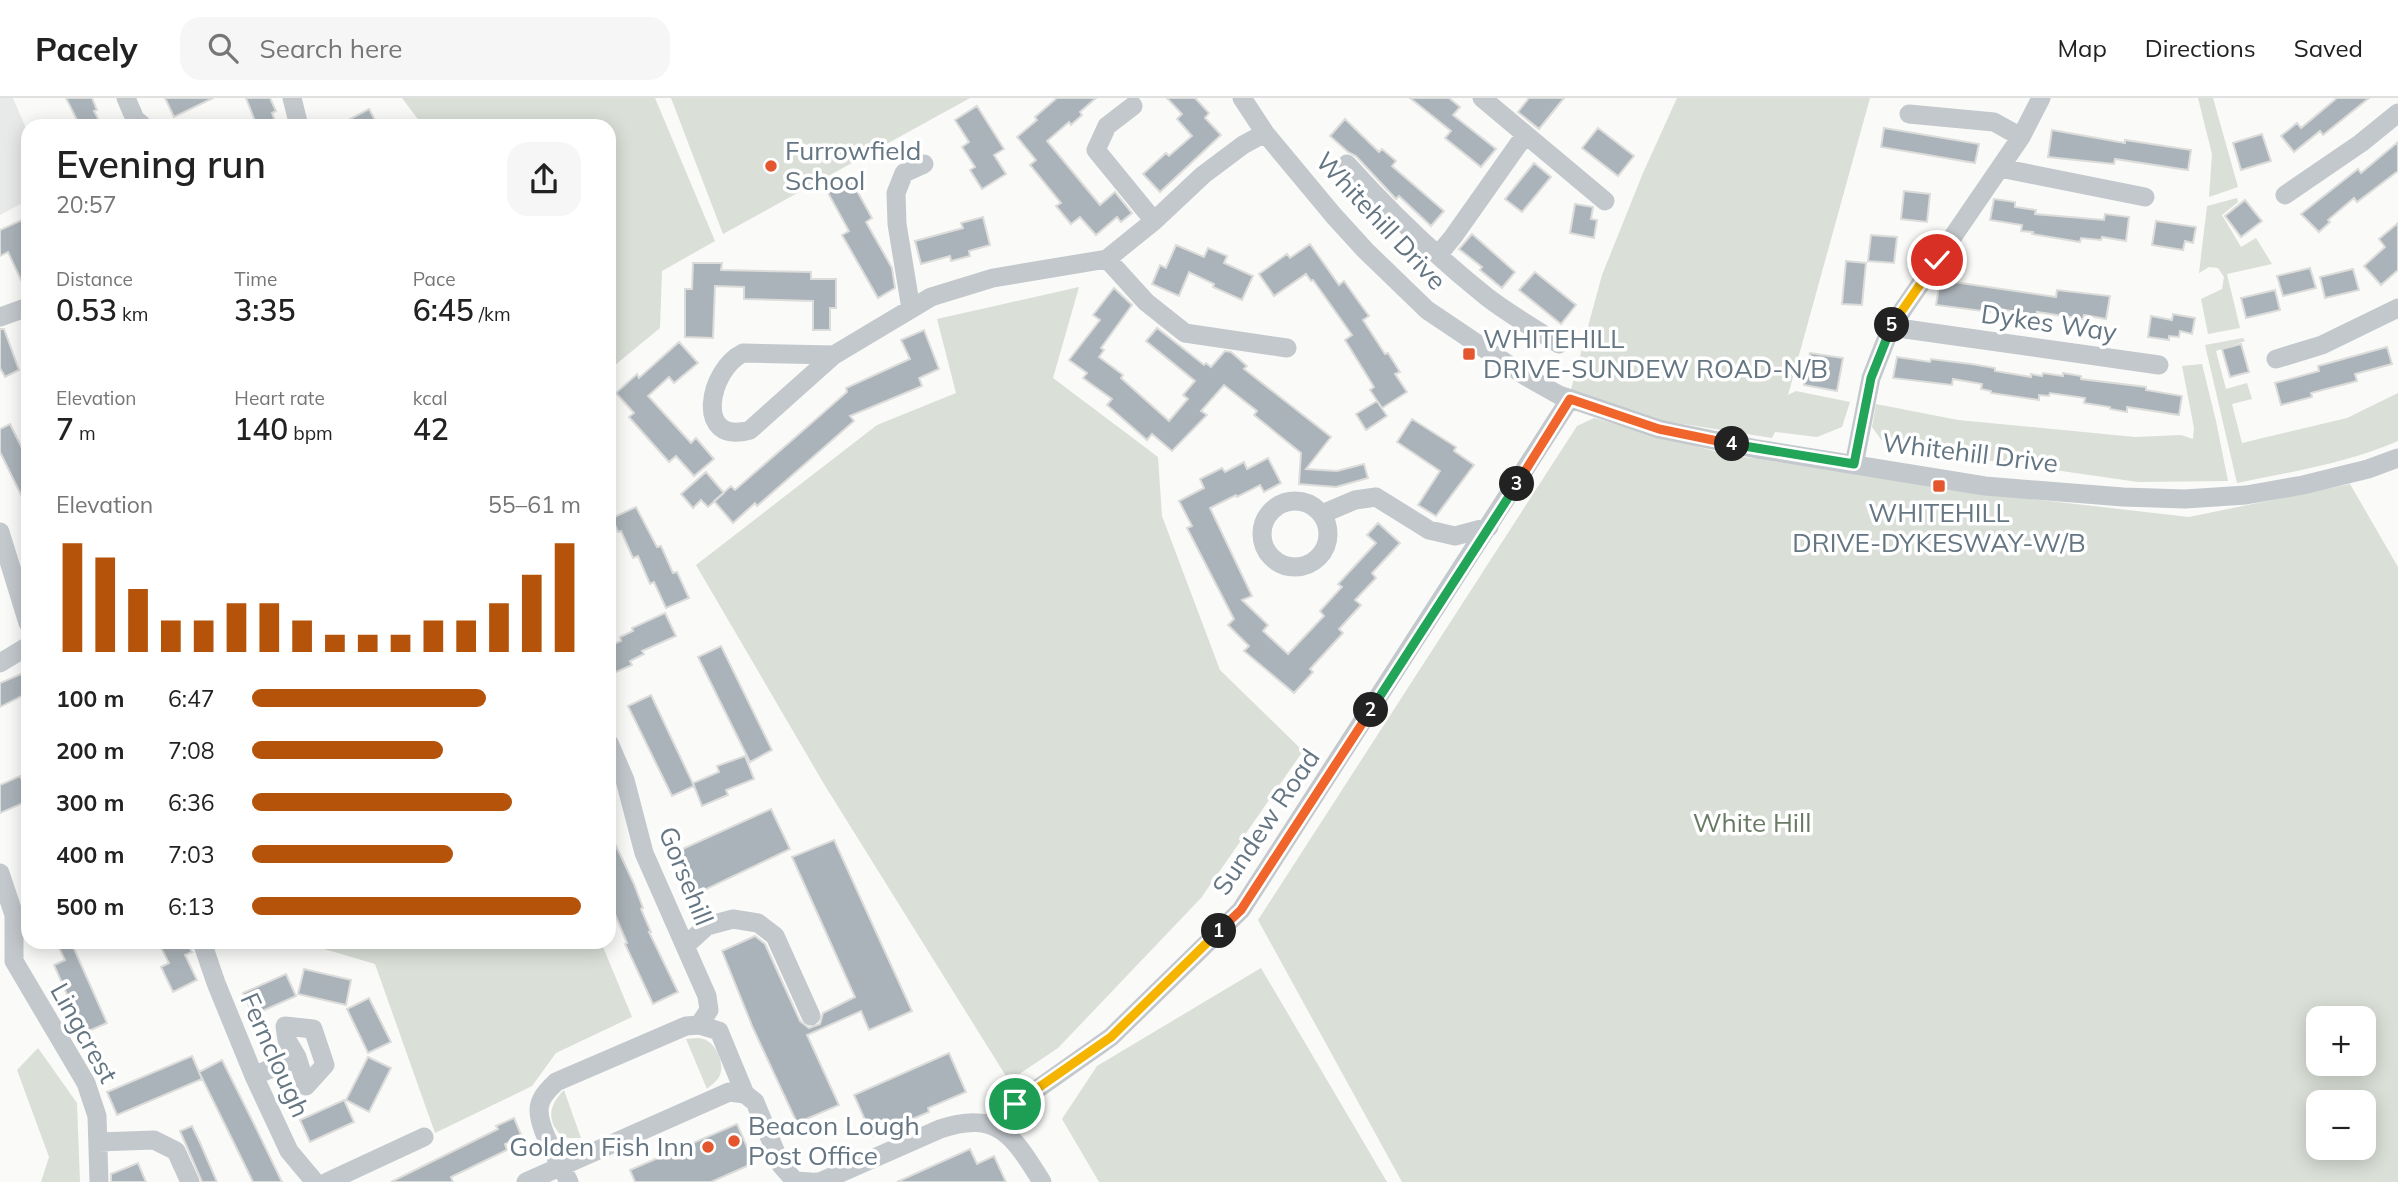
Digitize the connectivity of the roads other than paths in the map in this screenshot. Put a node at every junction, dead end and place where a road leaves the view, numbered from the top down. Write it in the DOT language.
graph roads {
  1 [pos="126,98"];
  2 [pos="292,98"];
  3 [pos="1242,98"];
  4 [pos="1482,98"];
  5 [pos="1512,98"];
  6 [pos="2041,98"];
  7 [pos="1133,106"];
  8 [pos="1497,112"];
  9 [pos="2398,113"];
  10 [pos="1909,114"];
  11 [pos="135,119"];
  12 [pos="297,119"];
  13 [pos="1265,133"];
  14 [pos="1525,135"];
  15 [pos="2021,137"];
  16 [pos="924,164"];
  17 [pos="1347,164"];
  18 [pos="2000,168"];
  19 [pos="2285,195"];
  20 [pos="2144,197"];
  21 [pos="1605,201"];
  22 [pos="1154,221"];
  23 [pos="1438,255"];
  24 [pos="1107,259"];
  25 [pos="2398,308"];
  26 [pos="911,309"];
  27 [pos="21,310"];
  28 [pos="0,317"];
  29 [pos="1891,327"];
  30 [pos="1559,344"];
  31 [pos="1287,348"];
  32 [pos="834,355"];
  33 [pos="2276,359"];
  34 [pos="2159,365"];
  35 [pos="1570,399"];
  36 [pos="2398,458"];
  37 [pos="1854,464"];
  38 [pos="1321,514"];
  39 [pos="1489,527"];
  40 [pos="0,531"];
  41 [pos="21,600"];
  42 [pos="21,650"];
  43 [pos="0,663"];
  44 [pos="616,759"];
  45 [pos="0,873"];
  46 [pos="685,946"];
  47 [pos="204,949"];
  48 [pos="811,1016"];
  49 [pos="699,1025"];
  50 [pos="297,1057"];
  51 [pos="254,1076"];
  52 [pos="746,1094"];
  53 [pos="988,1124"];
  54 [pos="424,1137"];
  55 [pos="98,1142"];
  56 [pos="565,1173"];
  57 [pos="99,1182"];
  58 [pos="190,1182"];
  59 [pos="315,1182"];
  60 [pos="327,1182"];
  61 [pos="526,1182"];
  62 [pos="813,1182"];
  63 [pos="1042,1182"];
  1 -- 11 [label="street"];
  2 -- 12 [label="street"];
  3 -- 13 [label="street, Whitehill Drive"];
  4 -- 8 [label="street"];
  5 -- 8 [label="street"];
  6 -- 15 [label="street"];
  7 -- 22 [label="street"];
  8 -- 14 [label="street"];
  9 -- 19 [label="street"];
  10 -- 15 [label="street"];
  13 -- 22 [label="street"];
  13 -- 35 [label="street, Whitehill Drive"];
  14 -- 21 [label="street"];
  14 -- 23 [label="street"];
  15 -- 18 [label="street"];
  16 -- 26 [label="street"];
  17 -- 23 [label="street"];
  18 -- 20 [label="street"];
  18 -- 29 [label="street"];
  22 -- 24 [label="street"];
  23 -- 30 [label="street"];
  24 -- 26 [label="street"];
  24 -- 31 [label="street"];
  25 -- 33 [label="street"];
  26 -- 32 [label="street"];
  27 -- 28 [label="street"];
  29 -- 34 [label="street, Dykes Way"];
  29 -- 37 [label="street"];
  32 -- 32 [label="street"];
  35 -- 37 [label="street, Whitehill Drive"];
  35 -- 39 [label="street, Sundew Road"];
  36 -- 37 [label="street, Whitehill Drive"];
  38 -- 39 [label="street"];
  39 -- 53 [label="street, Sundew Road"];
  40 -- 41 [label="street"];
  42 -- 43 [label="street"];
  44 -- 46 [label="street, Gorsehill"];
  45 -- 55 [label="street, Lingcrest"];
  46 -- 48 [label="street"];
  46 -- 49 [label="street, Gorsehill"];
  47 -- 51 [label="street, Fernclough"];
  49 -- 52 [label="street"];
  49 -- 56 [label="street"];
  50 -- 51 [label="street"];
  51 -- 59 [label="street, Fernclough"];
  52 -- 56 [label="street"];
  52 -- 62 [label="street"];
  53 -- 62 [label="street"];
  53 -- 63 [label="street"];
  54 -- 60 [label="street"];
  55 -- 57 [label="street, Lingcrest"];
  55 -- 58 [label="street"];
  56 -- 61 [label="street"];
}
